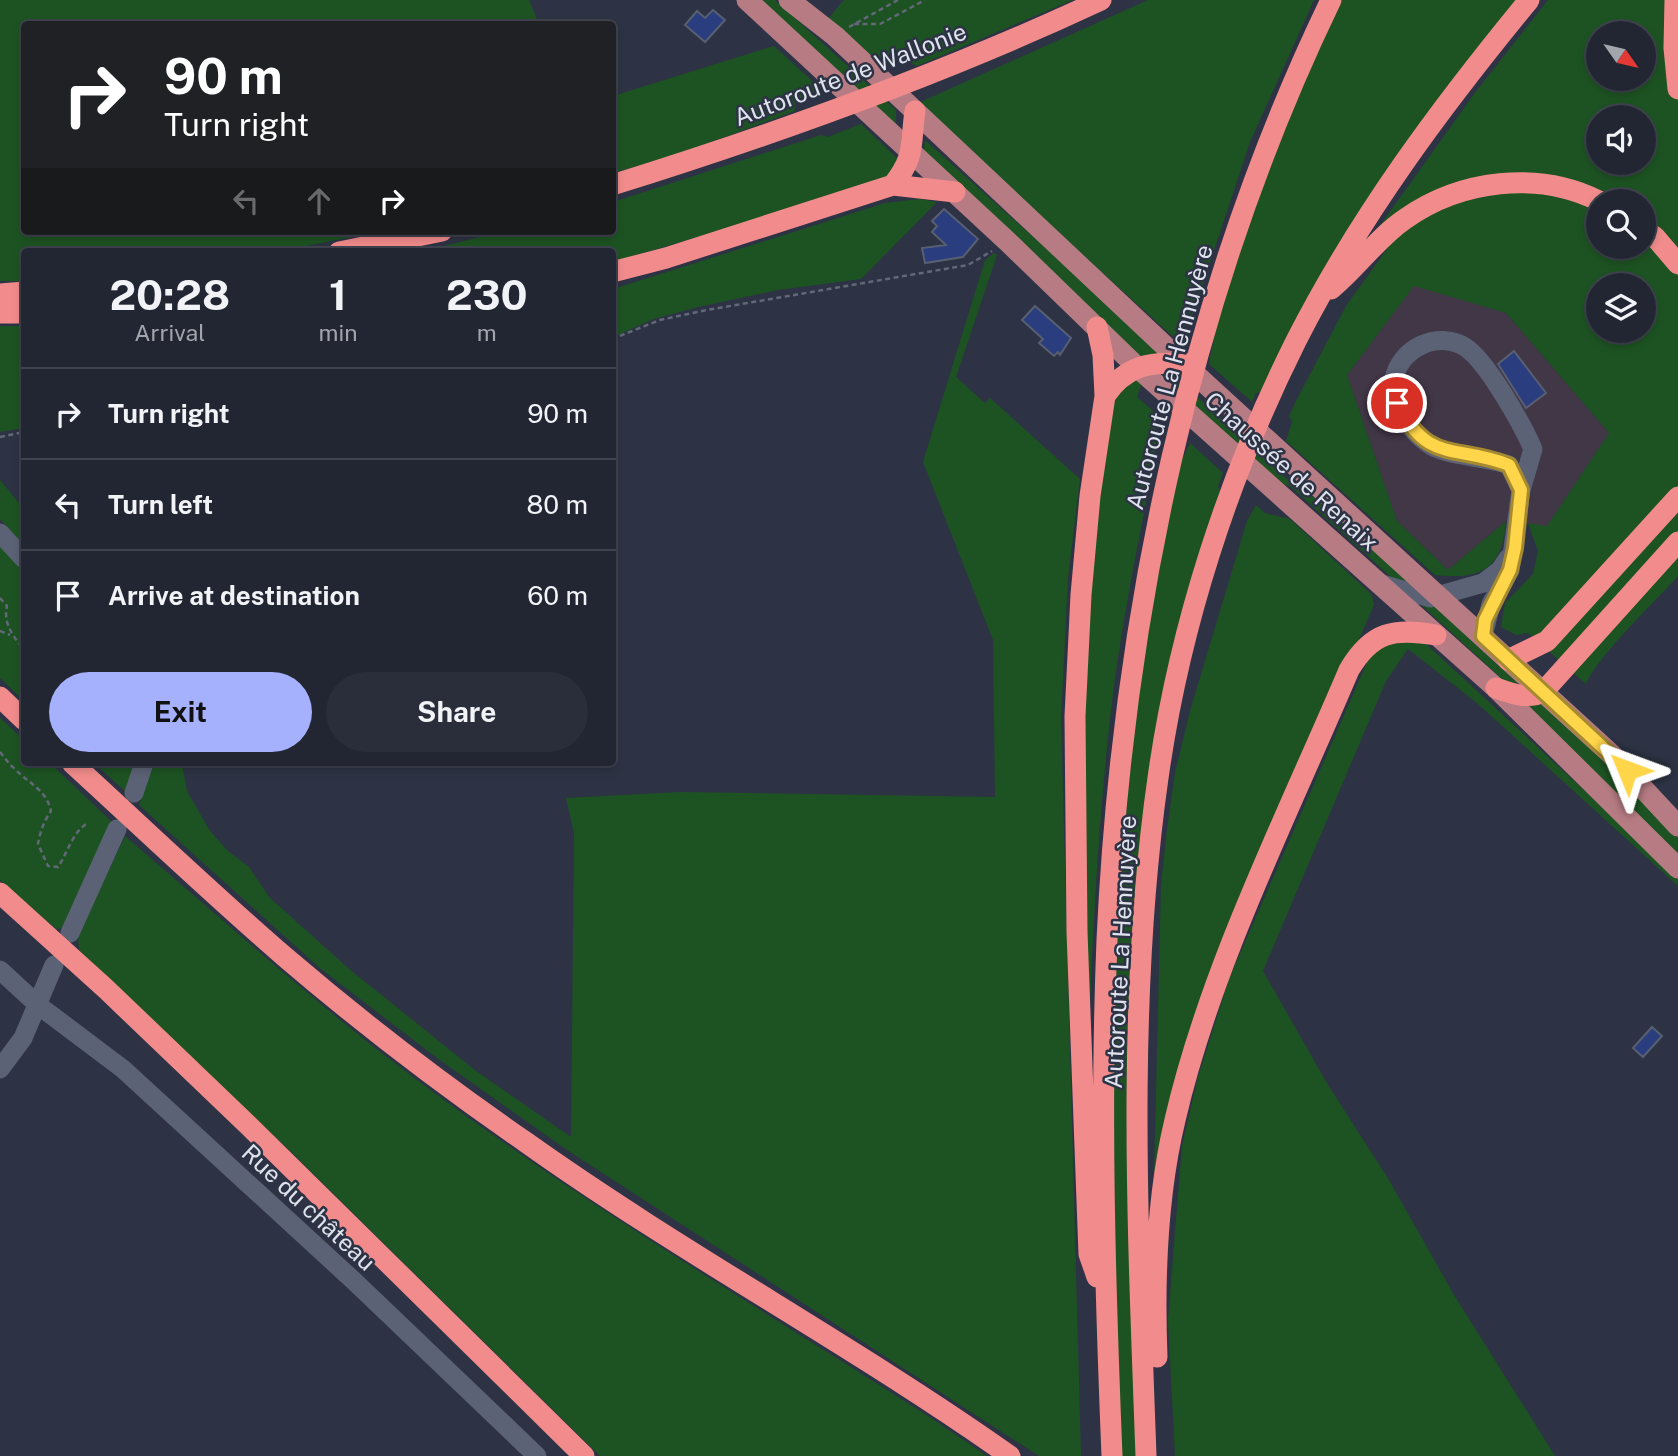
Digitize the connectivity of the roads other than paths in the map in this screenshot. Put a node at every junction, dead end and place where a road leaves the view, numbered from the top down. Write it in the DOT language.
graph roads {
  1 [pos="747,0"];
  2 [pos="789,0"];
  3 [pos="1101,0"];
  4 [pos="1331,0"];
  5 [pos="1528,0"];
  6 [pos="1675,0"];
  7 [pos="1678,89"];
  8 [pos="915,111"];
  9 [pos="912,152"];
  10 [pos="616,185"];
  11 [pos="893,185"];
  12 [pos="955,192"];
  13 [pos="1586,197"];
  14 [pos="423,235"];
  15 [pos="1656,238"];
  16 [pos="359,248"];
  17 [pos="1678,264"];
  18 [pos="616,271"];
  19 [pos="21,292"];
  20 [pos="0,294"];
  21 [pos="1318,299"];
  22 [pos="0,313"];
  23 [pos="21,313"];
  24 [pos="1097,327"];
  25 [pos="1184,364"];
  26 [pos="1138,368"];
  27 [pos="1105,396"];
  28 [pos="1521,490"];
  29 [pos="1678,497"];
  30 [pos="0,533"];
  31 [pos="1678,542"];
  32 [pos="1515,548"];
  33 [pos="21,556"];
  34 [pos="1377,582"];
  35 [pos="1439,595"];
  36 [pos="1436,635"];
  37 [pos="1483,636"];
  38 [pos="1508,660"];
  39 [pos="1496,688"];
  40 [pos="1542,692"];
  41 [pos="0,697"];
  42 [pos="21,717"];
  43 [pos="75,766"];
  44 [pos="143,766"];
  45 [pos="134,793"];
  46 [pos="1678,826"];
  47 [pos="117,829"];
  48 [pos="1678,868"];
  49 [pos="0,893"];
  50 [pos="70,933"];
  51 [pos="54,965"];
  52 [pos="0,970"];
  53 [pos="38,1005"];
  54 [pos="0,1069"];
  55 [pos="1105,1300"];
  56 [pos="537,1456"];
  57 [pos="584,1456"];
  58 [pos="1010,1456"];
  59 [pos="1112,1456"];
  60 [pos="1148,1456"];
  1 -- 9 [label="main road, Chaussée de Renaix"];
  2 -- 8 [label="main road, Chaussée de Renaix"];
  3 -- 10 [label="highway, Autoroute de Wallonie"];
  4 -- 55 [label="highway, Autoroute La Hennuyère"];
  5 -- 21 [label="highway, Autoroute La Hennuyère"];
  6 -- 7 [label="highway"];
  8 -- 9 [label="highway"];
  8 -- 25 [label="main road, Chaussée de Renaix"];
  9 -- 11 [label="highway"];
  9 -- 12 [label="main road, Chaussée de Renaix"];
  11 -- 12 [label="highway"];
  11 -- 18 [label="highway"];
  12 -- 24 [label="main road, Chaussée de Renaix"];
  13 -- 21 [label="highway"];
  14 -- 16 [label="highway"];
  15 -- 17 [label="highway"];
  19 -- 20 [label="highway"];
  21 -- 60 [label="highway, Autoroute La Hennuyère"];
  22 -- 23 [label="highway"];
  24 -- 26 [label="main road, Chaussée de Renaix"];
  24 -- 27 [label="highway"];
  25 -- 26 [label="highway"];
  25 -- 35 [label="main road, Chaussée de Renaix"];
  26 -- 27 [label="highway"];
  26 -- 34 [label="main road, Chaussée de Renaix"];
  27 -- 55 [label="highway"];
  28 -- 28 [label="street"];
  28 -- 32 [label="street"];
  29 -- 38 [label="highway"];
  30 -- 33 [label="street"];
  31 -- 40 [label="highway"];
  32 -- 35 [label="street"];
  32 -- 37 [label="street"];
  34 -- 35 [label="street"];
  34 -- 36 [label="main road, Chaussée de Renaix"];
  35 -- 37 [label="main road, Chaussée de Renaix"];
  36 -- 39 [label="main road, Chaussée de Renaix"];
  36 -- 60 [label="highway"];
  37 -- 38 [label="main road, Chaussée de Renaix"];
  38 -- 40 [label="main road, Chaussée de Renaix"];
  39 -- 40 [label="highway"];
  39 -- 48 [label="main road, Chaussée de Renaix"];
  40 -- 46 [label="main road, Chaussée de Renaix"];
  41 -- 42 [label="highway"];
  43 -- 58 [label="highway"];
  44 -- 45 [label="street"];
  47 -- 50 [label="street"];
  49 -- 57 [label="highway"];
  51 -- 53 [label="street"];
  52 -- 53 [label="street, Rue du château"];
  53 -- 54 [label="street"];
  53 -- 56 [label="street, Rue du château"];
  55 -- 59 [label="highway, Autoroute La Hennuyère"];
}
